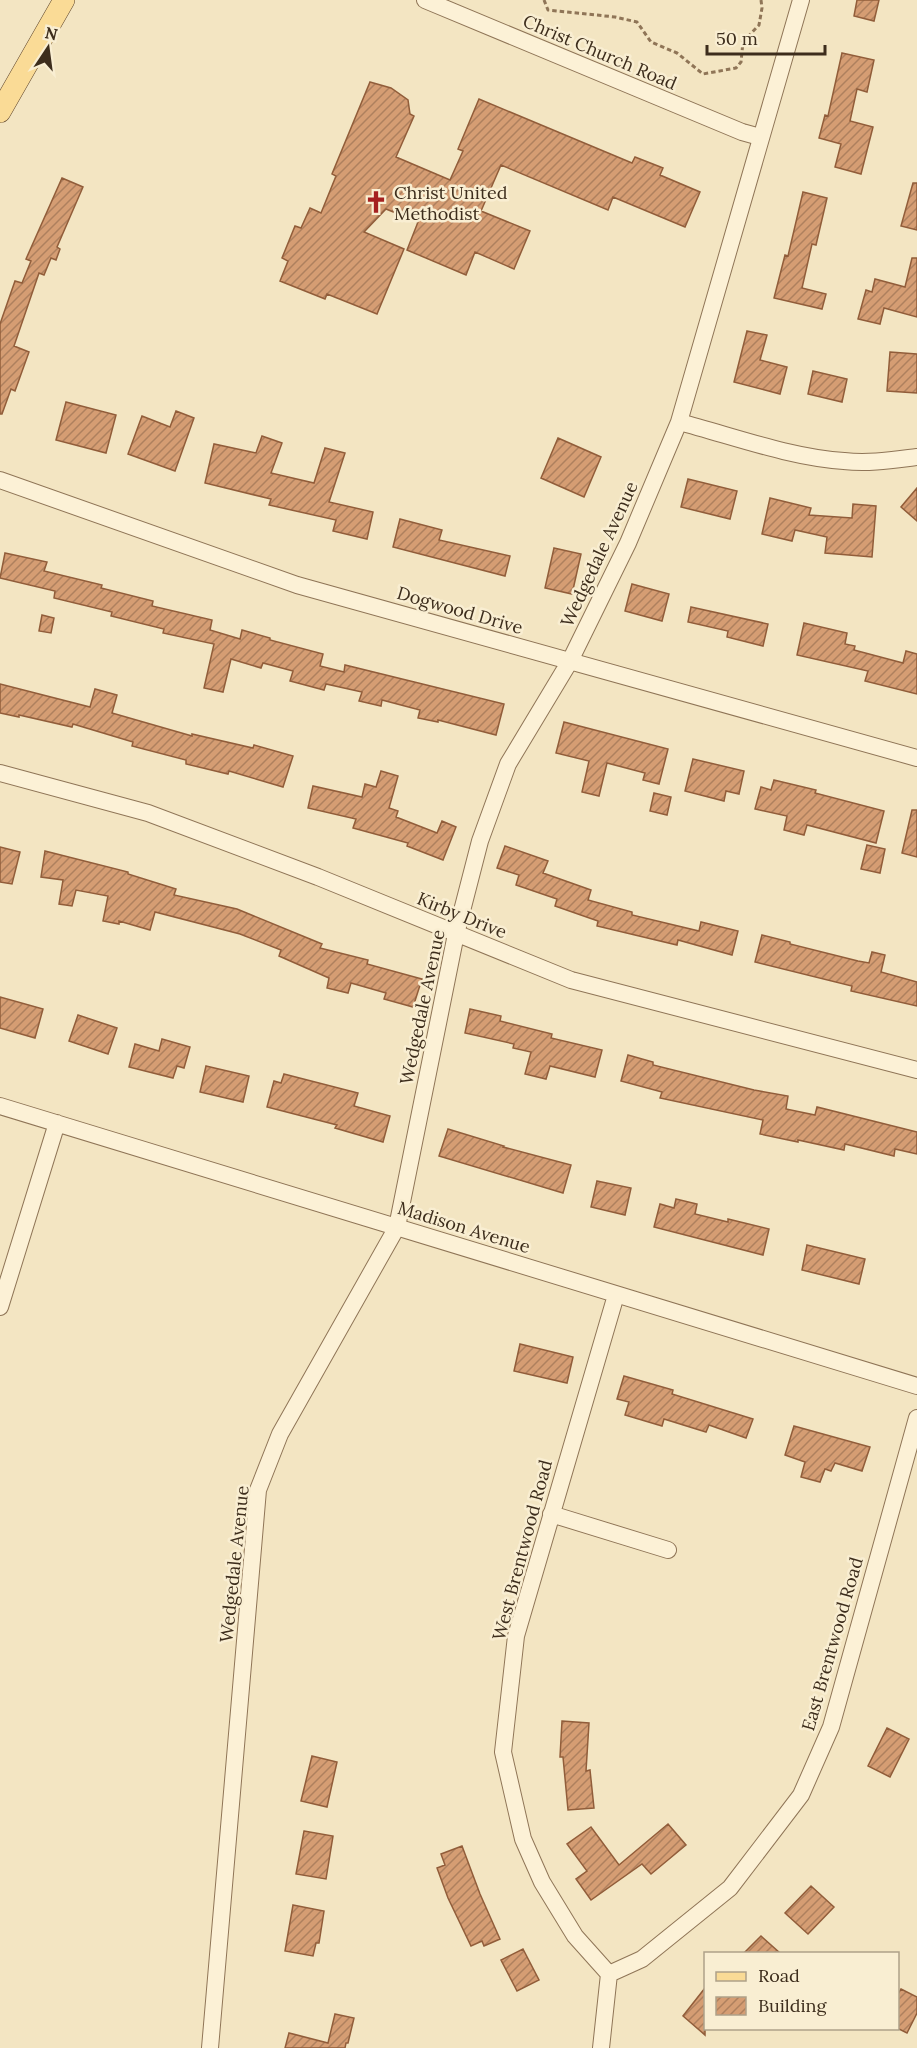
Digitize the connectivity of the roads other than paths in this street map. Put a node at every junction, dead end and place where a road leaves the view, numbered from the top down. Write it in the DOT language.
graph roads {
  1 [pos="64,0"];
  2 [pos="425,0"];
  3 [pos="801,0"];
  4 [pos="0,112"];
  5 [pos="760,137"];
  6 [pos="679,422"];
  7 [pos="917,457"];
  8 [pos="0,480"];
  9 [pos="570,661"];
  10 [pos="917,758"];
  11 [pos="0,773"];
  12 [pos="456,934"];
  13 [pos="917,1070"];
  14 [pos="0,1106"];
  15 [pos="57,1124"];
  16 [pos="397,1227"];
  17 [pos="616,1295"];
  18 [pos="0,1307"];
  19 [pos="917,1386"];
  20 [pos="917,1418"];
  21 [pos="551,1514"];
  22 [pos="668,1550"];
  23 [pos="609,1974"];
  24 [pos="210,2048"];
  25 [pos="601,2048"];
  1 -- 4 [label="main road"];
  2 -- 5 [label="street, Christ Church Road"];
  3 -- 5 [label="street, Wedgedale Avenue"];
  5 -- 6 [label="street, Wedgedale Avenue"];
  6 -- 7 [label="street"];
  6 -- 9 [label="street, Wedgedale Avenue"];
  8 -- 9 [label="street, Dogwood Drive"];
  9 -- 10 [label="street, Dogwood Drive"];
  9 -- 12 [label="street, Wedgedale Avenue"];
  11 -- 12 [label="street, Kirby Drive"];
  12 -- 13 [label="street, Kirby Drive"];
  12 -- 16 [label="street, Wedgedale Avenue"];
  14 -- 15 [label="street, Madison Avenue"];
  15 -- 16 [label="street, Madison Avenue"];
  15 -- 18 [label="street"];
  16 -- 17 [label="street, Madison Avenue"];
  16 -- 24 [label="street, Wedgedale Avenue"];
  17 -- 19 [label="street, Madison Avenue"];
  17 -- 21 [label="street, West Brentwood Road"];
  20 -- 23 [label="street, East Brentwood Road"];
  21 -- 22 [label="street"];
  21 -- 23 [label="street, West Brentwood Road"];
  23 -- 25 [label="street"];
}
